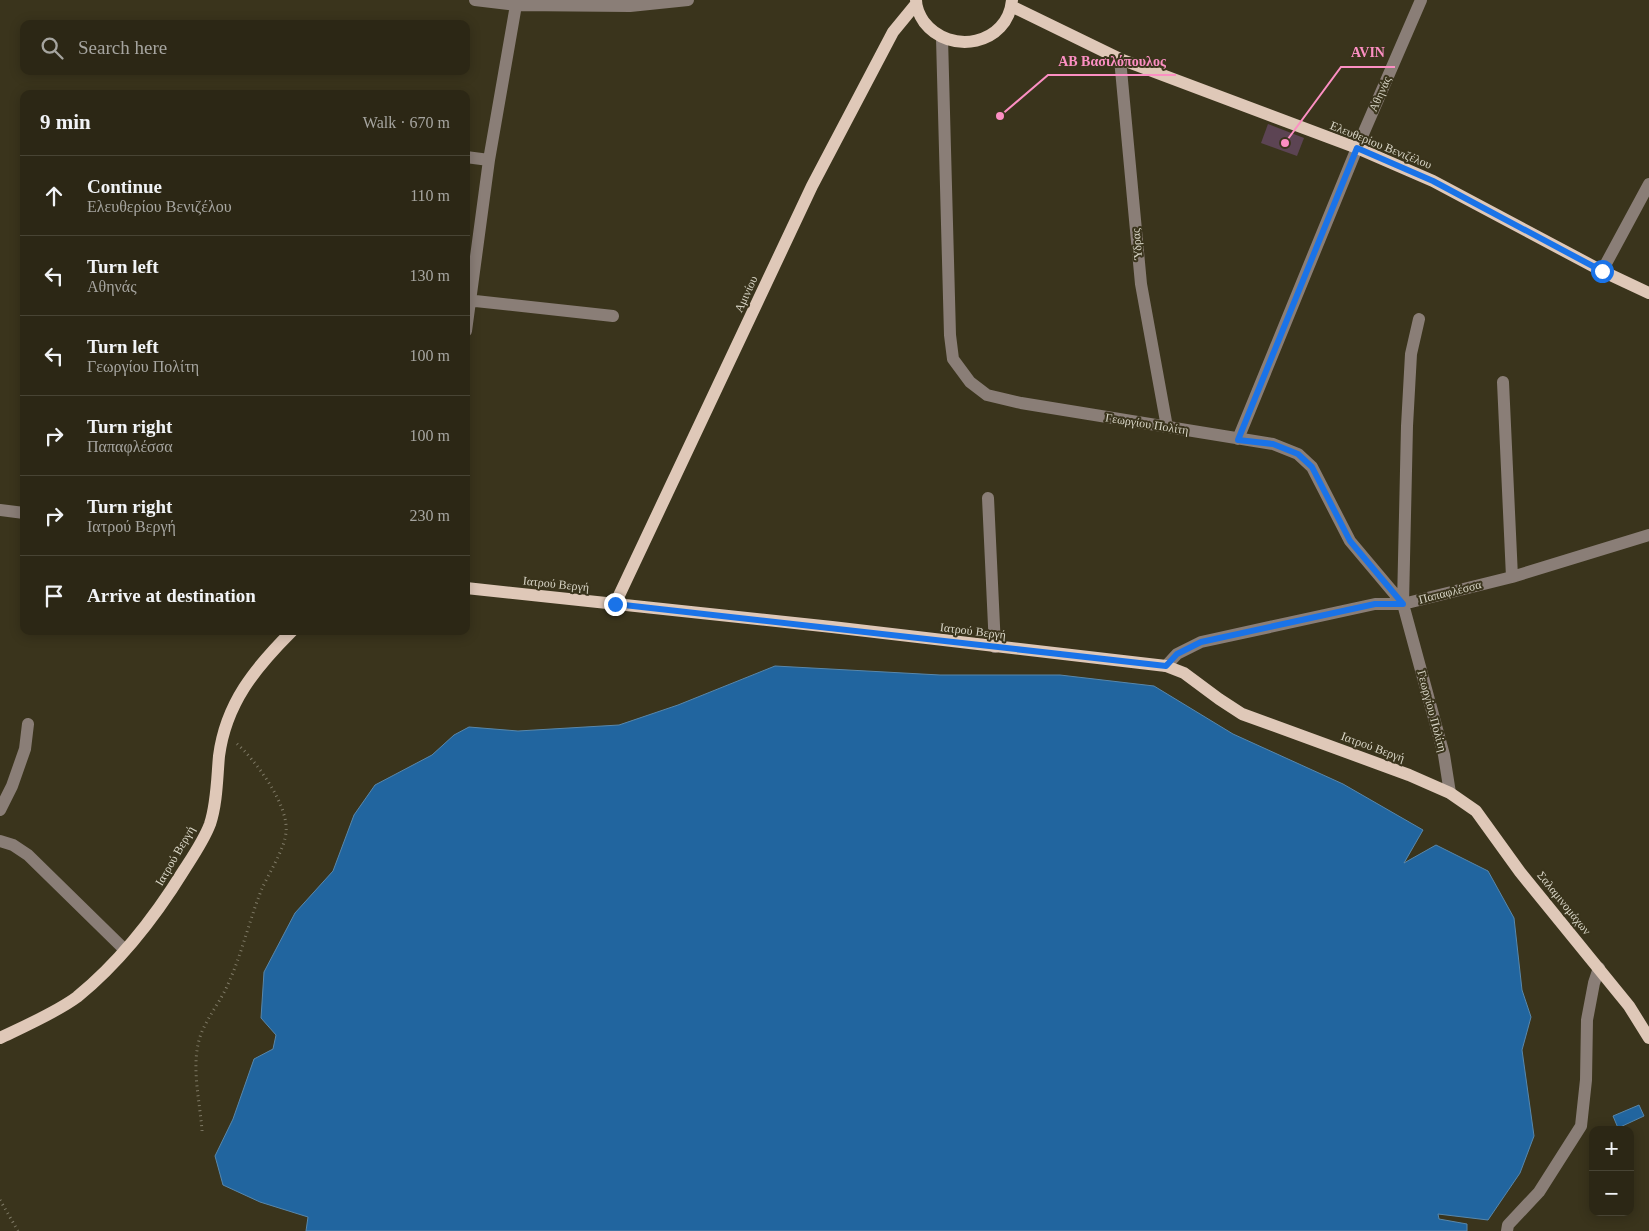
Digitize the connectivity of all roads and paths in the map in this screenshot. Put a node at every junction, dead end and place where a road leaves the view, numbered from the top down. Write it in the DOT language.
graph roads {
  1 [pos="475,0"];
  2 [pos="688,0"];
  3 [pos="1421,0"];
  4 [pos="916,2"];
  5 [pos="1012,3"];
  6 [pos="516,5"];
  7 [pos="942,38"];
  8 [pos="1120,59"];
  9 [pos="1357,148"];
  10 [pos="470,158"];
  11 [pos="489,160"];
  12 [pos="1649,184"];
  13 [pos="1602,271"];
  14 [pos="470,287"];
  15 [pos="1649,293"];
  16 [pos="470,300"];
  17 [pos="613,316"];
  18 [pos="1419,319"];
  19 [pos="1503,382"];
  20 [pos="1167,427"];
  21 [pos="1238,440"];
  22 [pos="988,498"];
  23 [pos="0,510"];
  24 [pos="20,512"];
  25 [pos="1649,536"];
  26 [pos="1512,577"];
  27 [pos="470,588"];
  28 [pos="615,604"];
  29 [pos="1403,604"];
  30 [pos="288,635"];
  31 [pos="995,647"];
  32 [pos="1166,666"];
  33 [pos="28,724"];
  34 [pos="223,732"];
  35 [pos="1450,793"];
  36 [pos="0,810"];
  37 [pos="0,841"];
  38 [pos="125,950"];
  39 [pos="1599,968"];
  40 [pos="0,1038"];
  41 [pos="1649,1038"];
  42 [pos="202,1131"];
  43 [pos="0,1200"];
  44 [pos="18,1231"];
  45 [pos="1507,1231"];
  1 -- 6 [label="street"];
  2 -- 6 [label="street"];
  3 -- 9 [label="street, Αθηνάς"];
  4 -- 7 [label="main road"];
  4 -- 28 [label="main road, Αμινίου"];
  5 -- 7 [label="main road"];
  5 -- 8 [label="main road, Ελευθερίου Βενιζέλου"];
  6 -- 11 [label="street"];
  7 -- 20 [label="street, Γεωργίου Πολίτη"];
  8 -- 9 [label="main road, Ελευθερίου Βενιζέλου"];
  8 -- 20 [label="street, Ύδρας"];
  9 -- 13 [label="main road, Ελευθερίου Βενιζέλου"];
  9 -- 21 [label="street, Αθηνάς"];
  10 -- 11 [label="street"];
  11 -- 14 [label="street"];
  12 -- 13 [label="street"];
  13 -- 15 [label="main road, Ελευθερίου Βενιζέλου"];
  16 -- 17 [label="street"];
  18 -- 29 [label="street"];
  19 -- 26 [label="street"];
  20 -- 21 [label="street, Γεωργίου Πολίτη"];
  21 -- 29 [label="street, Γεωργίου Πολίτη"];
  22 -- 31 [label="street"];
  23 -- 24 [label="street"];
  25 -- 26 [label="street, Παπαφλέσσα"];
  26 -- 29 [label="street, Παπαφλέσσα"];
  27 -- 28 [label="main road, Ιατρού Βεργή"];
  28 -- 31 [label="main road, Ιατρού Βεργή"];
  29 -- 32 [label="street, Παπαφλέσσα"];
  29 -- 35 [label="street, Γεωργίου Πολίτη"];
  30 -- 34 [label="main road, Ιατρού Βεργή"];
  31 -- 32 [label="main road, Ιατρού Βεργή"];
  32 -- 35 [label="main road, Ιατρού Βεργή"];
  33 -- 36 [label="street"];
  34 -- 38 [label="main road, Ιατρού Βεργή"];
  34 -- 42 [label="path"];
  35 -- 39 [label="main road, Σαλαμινομάχων"];
  37 -- 38 [label="street"];
  38 -- 40 [label="main road, Ιατρού Βεργή"];
  39 -- 41 [label="main road, Σαλαμινομάχων"];
  39 -- 45 [label="street"];
  43 -- 44 [label="path"];
}
